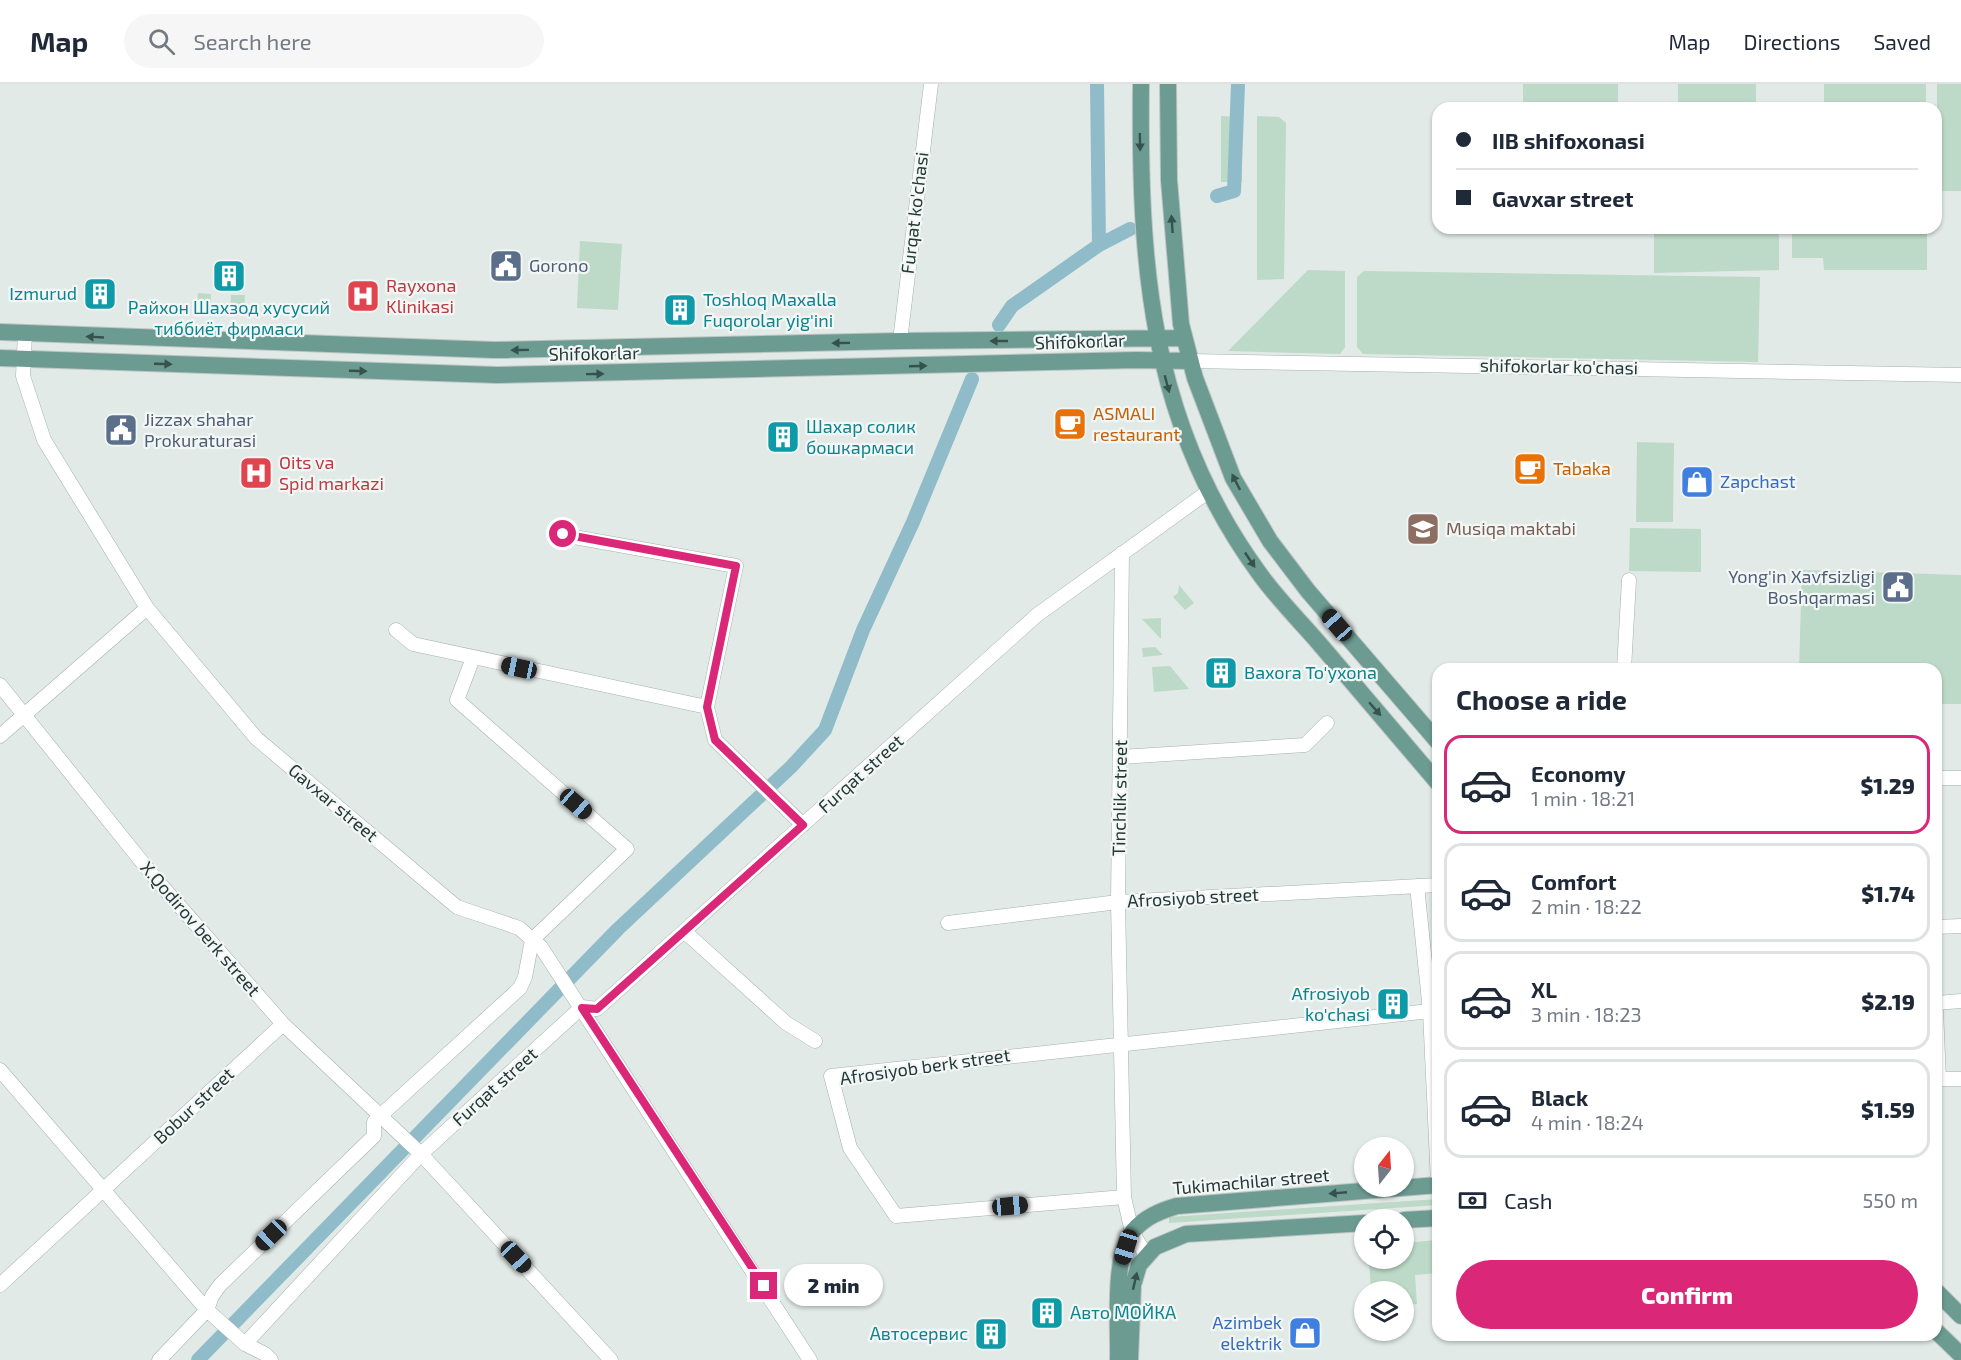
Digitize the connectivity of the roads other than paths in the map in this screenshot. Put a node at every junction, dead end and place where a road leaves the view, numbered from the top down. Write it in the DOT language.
graph roads {
  1 [pos="931,84"];
  2 [pos="1141,84"];
  3 [pos="1168,84"];
  4 [pos="0,332"];
  5 [pos="25,333"];
  6 [pos="1184,338"];
  7 [pos="1157,339"];
  8 [pos="900,341"];
  9 [pos="0,358"];
  10 [pos="24,359"];
  11 [pos="1161,360"];
  12 [pos="1190,361"];
  13 [pos="1961,375"];
  14 [pos="1209,491"];
  15 [pos="563,534"];
  16 [pos="1122,553"];
  17 [pos="1629,580"];
  18 [pos="147,608"];
  19 [pos="396,630"];
  20 [pos="472,658"];
  21 [pos="1624,663"];
  22 [pos="0,685"];
  23 [pos="707,707"];
  24 [pos="24,716"];
  25 [pos="1327,723"];
  26 [pos="1432,735"];
  27 [pos="0,736"];
  28 [pos="1121,757"];
  29 [pos="1432,776"];
  30 [pos="1942,778"];
  31 [pos="1961,778"];
  32 [pos="803,825"];
  33 [pos="1432,885"];
  34 [pos="1417,886"];
  35 [pos="1118,902"];
  36 [pos="948,923"];
  37 [pos="1961,926"];
  38 [pos="1942,927"];
  39 [pos="684,931"];
  40 [pos="532,940"];
  41 [pos="1961,1001"];
  42 [pos="1942,1003"];
  43 [pos="582,1008"];
  44 [pos="1430,1011"];
  45 [pos="283,1024"];
  46 [pos="815,1041"];
  47 [pos="1121,1042"];
  48 [pos="1432,1061"];
  49 [pos="0,1070"];
  50 [pos="1942,1079"];
  51 [pos="1961,1079"];
  52 [pos="380,1116"];
  53 [pos="420,1154"];
  54 [pos="1432,1185"];
  55 [pos="104,1189"];
  56 [pos="1124,1197"];
  57 [pos="1432,1218"];
  58 [pos="1414,1219"];
  59 [pos="1354,1224"];
  60 [pos="1132,1232"];
  61 [pos="1146,1255"];
  62 [pos="0,1285"];
  63 [pos="1942,1297"];
  64 [pos="207,1310"];
  65 [pos="1961,1316"];
  66 [pos="1942,1337"];
  67 [pos="245,1344"];
  68 [pos="1961,1355"];
  69 [pos="159,1360"];
  70 [pos="271,1360"];
  71 [pos="611,1360"];
  72 [pos="810,1360"];
  73 [pos="1118,1360"];
  74 [pos="1130,1360"];
  1 -- 8 [label="street, Furqat ko'chasi"];
  2 -- 7 [label="main road, one-way"];
  6 -- 3 [label="main road, one-way"];
  4 -- 5 [label="main road, Shifokorlar"];
  8 -- 5 [label="main road, Shifokorlar, one-way"];
  5 -- 10 [label="street, Gavxar street"];
  6 -- 7 [label="main road, Shifokorlar"];
  6 -- 12 [label="main road"];
  7 -- 8 [label="main road, Shifokorlar, one-way"];
  7 -- 11 [label="main road"];
  9 -- 10 [label="main road, Shifokorlar"];
  10 -- 11 [label="main road, Shifokorlar, one-way"];
  10 -- 18 [label="street, Gavxar street"];
  11 -- 12 [label="main road, Shifokorlar"];
  11 -- 14 [label="main road, one-way"];
  12 -- 13 [label="street, shifokorlar ko'chasi"];
  26 -- 12 [label="main road, one-way"];
  14 -- 16 [label="street, Furqat street"];
  14 -- 29 [label="main road, one-way"];
  15 -- 23 [label="street"];
  16 -- 28 [label="street, Tinchlik street"];
  16 -- 32 [label="street, Furqat street"];
  17 -- 21 [label="street"];
  18 -- 24 [label="street"];
  18 -- 40 [label="street, Gavxar street"];
  19 -- 20 [label="street"];
  20 -- 23 [label="street"];
  20 -- 40 [label="street"];
  22 -- 24 [label="street, X.Qodirov berk street"];
  23 -- 32 [label="street"];
  24 -- 27 [label="street"];
  24 -- 45 [label="street, X.Qodirov berk street"];
  25 -- 28 [label="street"];
  28 -- 35 [label="street, Tinchlik street"];
  30 -- 31 [label="street"];
  32 -- 39 [label="street, Furqat street"];
  33 -- 34 [label="street, Afrosiyob street"];
  34 -- 35 [label="street, Afrosiyob street"];
  34 -- 44 [label="street"];
  35 -- 36 [label="street, Afrosiyob street"];
  35 -- 47 [label="street, Tinchlik street"];
  37 -- 38 [label="street"];
  39 -- 43 [label="street, Furqat street"];
  39 -- 46 [label="street"];
  40 -- 43 [label="street, Gavxar street"];
  40 -- 52 [label="street"];
  41 -- 42 [label="street"];
  43 -- 53 [label="street, Furqat street"];
  43 -- 72 [label="street"];
  44 -- 47 [label="street, Afrosiyob berk street"];
  44 -- 48 [label="street"];
  45 -- 52 [label="street, X.Qodirov berk street"];
  45 -- 55 [label="street, Bobur street"];
  47 -- 56 [label="street"];
  47 -- 56 [label="street, Afrosiyob berk street"];
  49 -- 55 [label="street"];
  50 -- 51 [label="street"];
  52 -- 53 [label="street, X.Qodirov berk street"];
  52 -- 64 [label="street"];
  53 -- 67 [label="street, Furqat street"];
  53 -- 71 [label="street, X.Qodirov berk street"];
  54 -- 60 [label="main road, Tukimachilar street, one-way"];
  55 -- 62 [label="street, Bobur street"];
  55 -- 64 [label="street"];
  56 -- 60 [label="street"];
  57 -- 58 [label="main road"];
  59 -- 61 [label="main road"];
  60 -- 61 [label="street"];
  60 -- 73 [label="main road"];
  74 -- 61 [label="main road, one-way"];
  63 -- 65 [label="main road"];
  64 -- 67 [label="street"];
  64 -- 69 [label="street"];
  66 -- 68 [label="main road"];
  67 -- 70 [label="street"];
}
